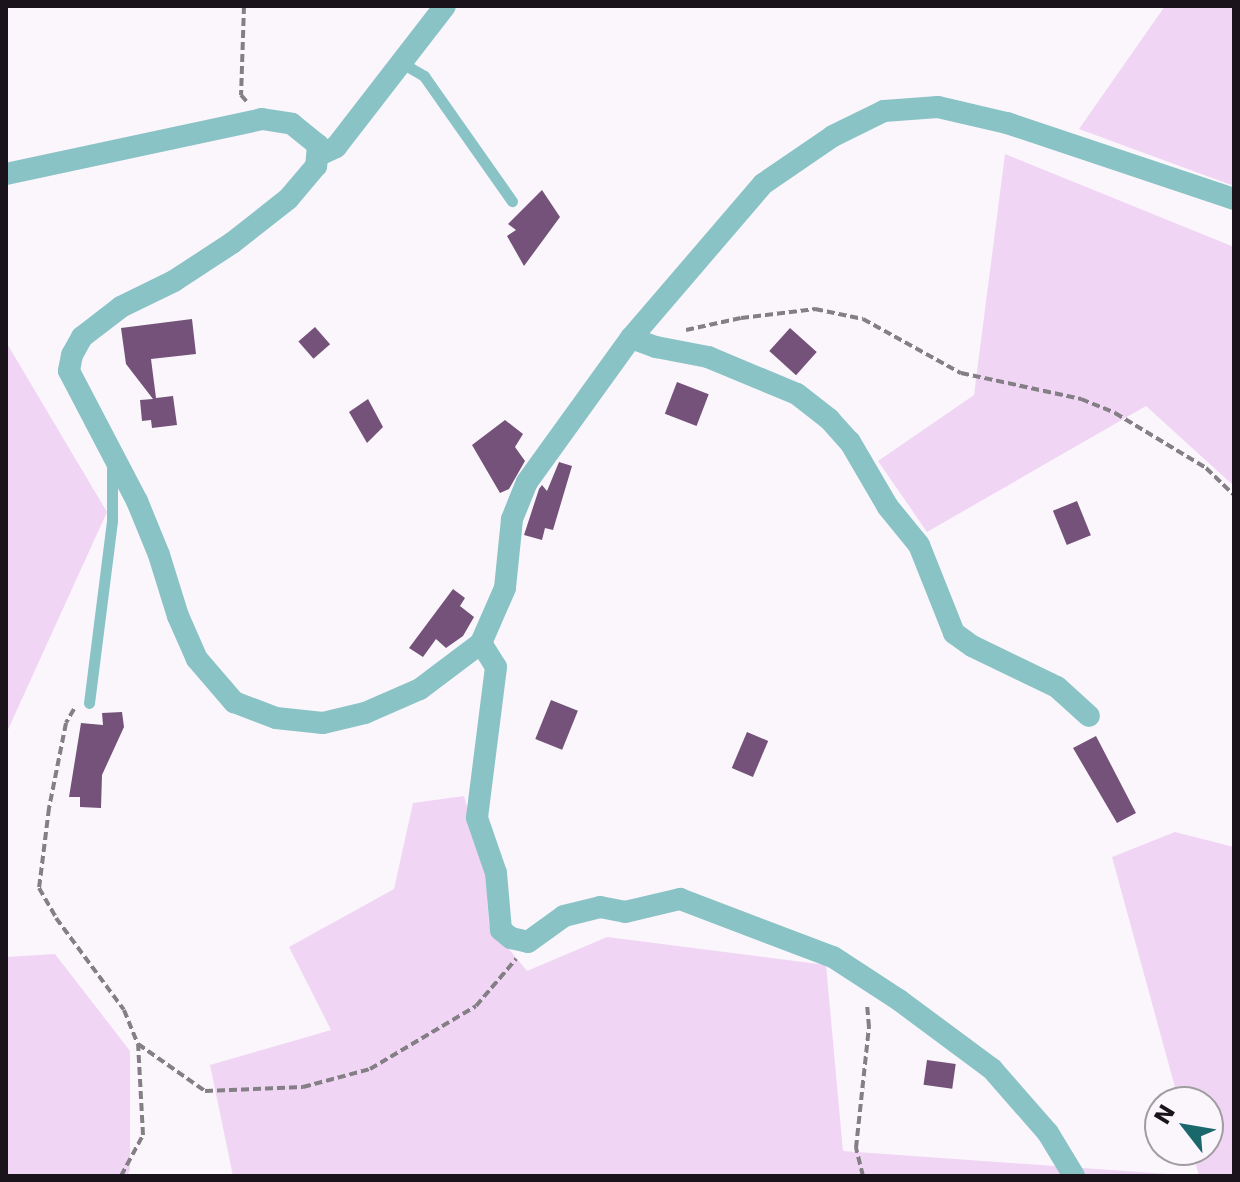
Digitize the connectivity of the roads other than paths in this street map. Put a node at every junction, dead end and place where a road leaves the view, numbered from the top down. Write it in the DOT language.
graph roads {
  1 [pos="445,6"];
  2 [pos="400,62"];
  3 [pos="319,155"];
  4 [pos="6,174"];
  5 [pos="1234,199"];
  6 [pos="512,201"];
  7 [pos="631,338"];
  8 [pos="112,448"];
  9 [pos="481,643"];
  10 [pos="89,703"];
  11 [pos="1089,716"];
  12 [pos="1074,1176"];
  1 -- 2 [label="street"];
  2 -- 3 [label="street"];
  2 -- 6 [label="lane"];
  3 -- 4 [label="street"];
  3 -- 8 [label="street"];
  5 -- 7 [label="street"];
  7 -- 9 [label="street"];
  7 -- 11 [label="street"];
  8 -- 9 [label="street"];
  8 -- 10 [label="lane"];
  9 -- 12 [label="street"];
}
